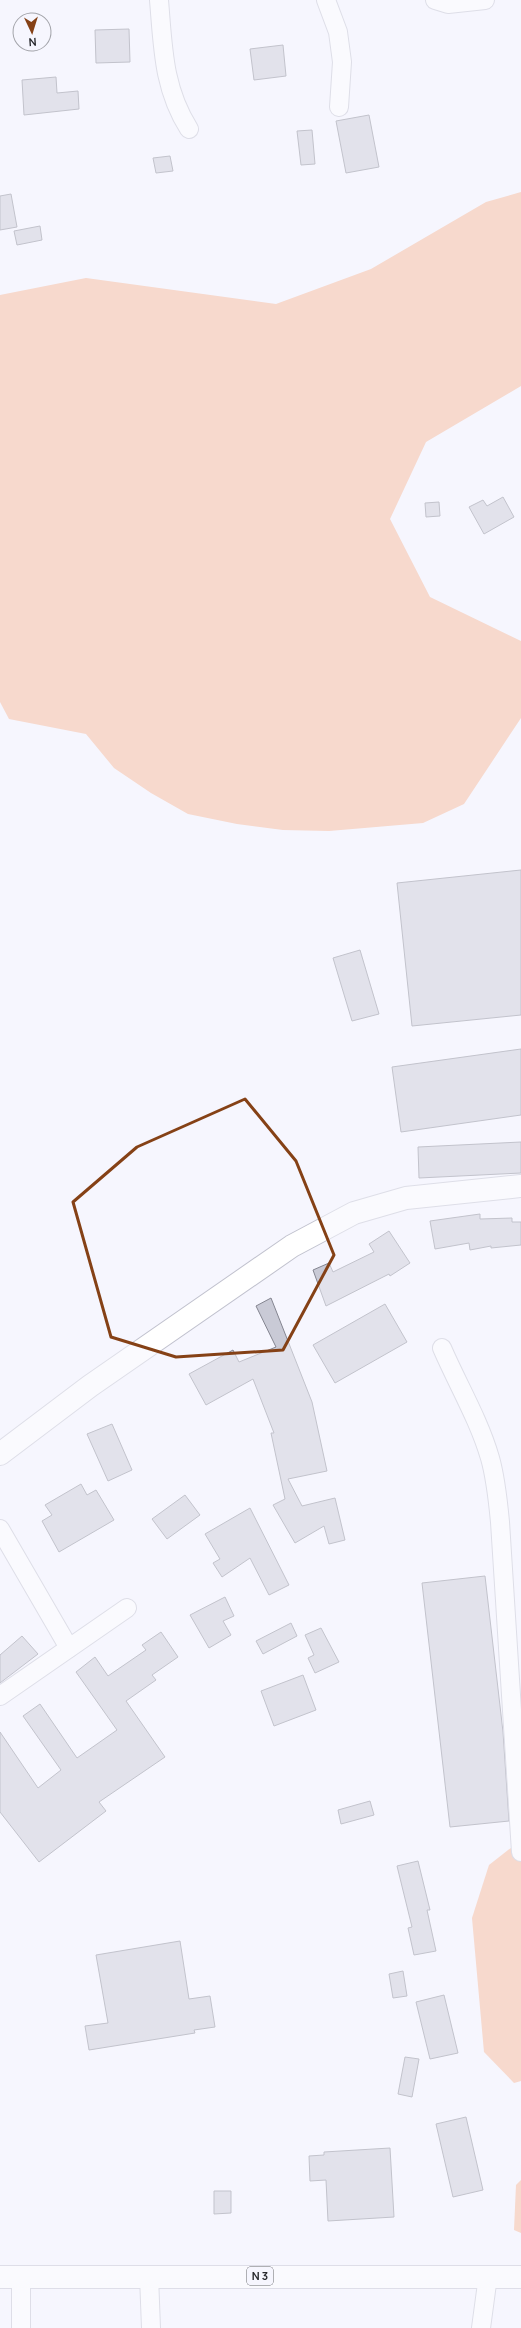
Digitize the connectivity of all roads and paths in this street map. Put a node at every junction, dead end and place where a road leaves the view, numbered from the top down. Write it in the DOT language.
graph roads {
  1 [pos="159,0"];
  2 [pos="326,0"];
  3 [pos="436,0"];
  4 [pos="485,0"];
  5 [pos="339,106"];
  6 [pos="189,129"];
  7 [pos="521,1186"];
  8 [pos="442,1348"];
  9 [pos="0,1454"];
  10 [pos="0,1529"];
  11 [pos="127,1608"];
  12 [pos="69,1648"];
  13 [pos="0,1696"];
  14 [pos="521,1852"];
  15 [pos="149,2276"];
  16 [pos="488,2276"];
  17 [pos="521,2276"];
  18 [pos="0,2277"];
  19 [pos="22,2277"];
  20 [pos="20,2328"];
  21 [pos="151,2328"];
  22 [pos="481,2328"];
  1 -- 6 [label="street"];
  2 -- 5 [label="street"];
  3 -- 4 [label="street"];
  7 -- 9 [label="main road"];
  8 -- 14 [label="street"];
  10 -- 12 [label="street"];
  11 -- 12 [label="street"];
  12 -- 13 [label="street"];
  15 -- 16 [label="main road, N 3"];
  15 -- 19 [label="main road, N 3"];
  15 -- 21 [label="street"];
  16 -- 17 [label="main road, N 3"];
  16 -- 22 [label="street"];
  18 -- 19 [label="main road, N 3"];
  19 -- 20 [label="street"];
}
